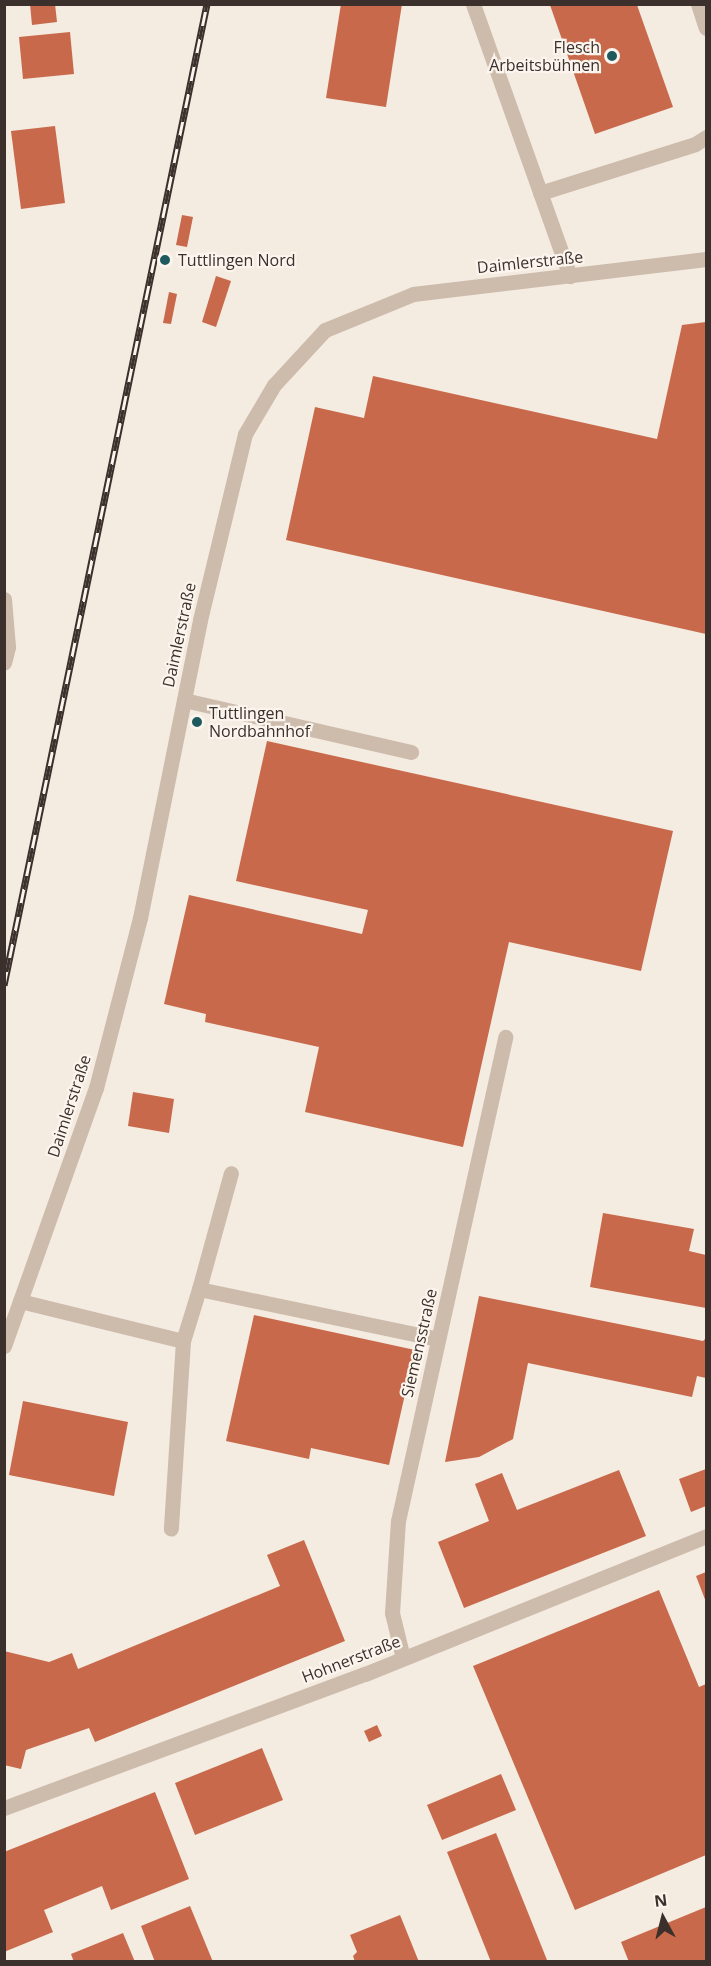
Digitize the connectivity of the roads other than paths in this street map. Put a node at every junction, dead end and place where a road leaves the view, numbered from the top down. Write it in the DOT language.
graph roads {
  1 [pos="472,4"];
  2 [pos="698,4"];
  3 [pos="706,28"];
  4 [pos="706,137"];
  5 [pos="540,193"];
  6 [pos="706,260"];
  7 [pos="570,276"];
  8 [pos="4,599"];
  9 [pos="4,663"];
  10 [pos="184,700"];
  11 [pos="411,752"];
  12 [pos="505,1037"];
  13 [pos="231,1173"];
  14 [pos="199,1289"];
  15 [pos="20,1301"];
  16 [pos="438,1339"];
  17 [pos="183,1341"];
  18 [pos="4,1346"];
  19 [pos="171,1529"];
  20 [pos="706,1536"];
  21 [pos="403,1658"];
  22 [pos="4,1808"];
  1 -- 5 [label="street"];
  2 -- 3 [label="street"];
  4 -- 5 [label="street"];
  5 -- 7 [label="street"];
  6 -- 7 [label="street, Daimlerstraße"];
  7 -- 10 [label="street, Daimlerstraße"];
  8 -- 9 [label="street"];
  10 -- 11 [label="street"];
  10 -- 15 [label="street, Daimlerstraße"];
  12 -- 16 [label="street, Siemensstraße"];
  13 -- 14 [label="street"];
  14 -- 16 [label="street"];
  14 -- 17 [label="street"];
  15 -- 17 [label="street"];
  15 -- 18 [label="street, Daimlerstraße"];
  16 -- 21 [label="street, Siemensstraße"];
  17 -- 19 [label="street"];
  20 -- 21 [label="street, Hohnerstraße"];
  21 -- 22 [label="street, Hohnerstraße"];
}
